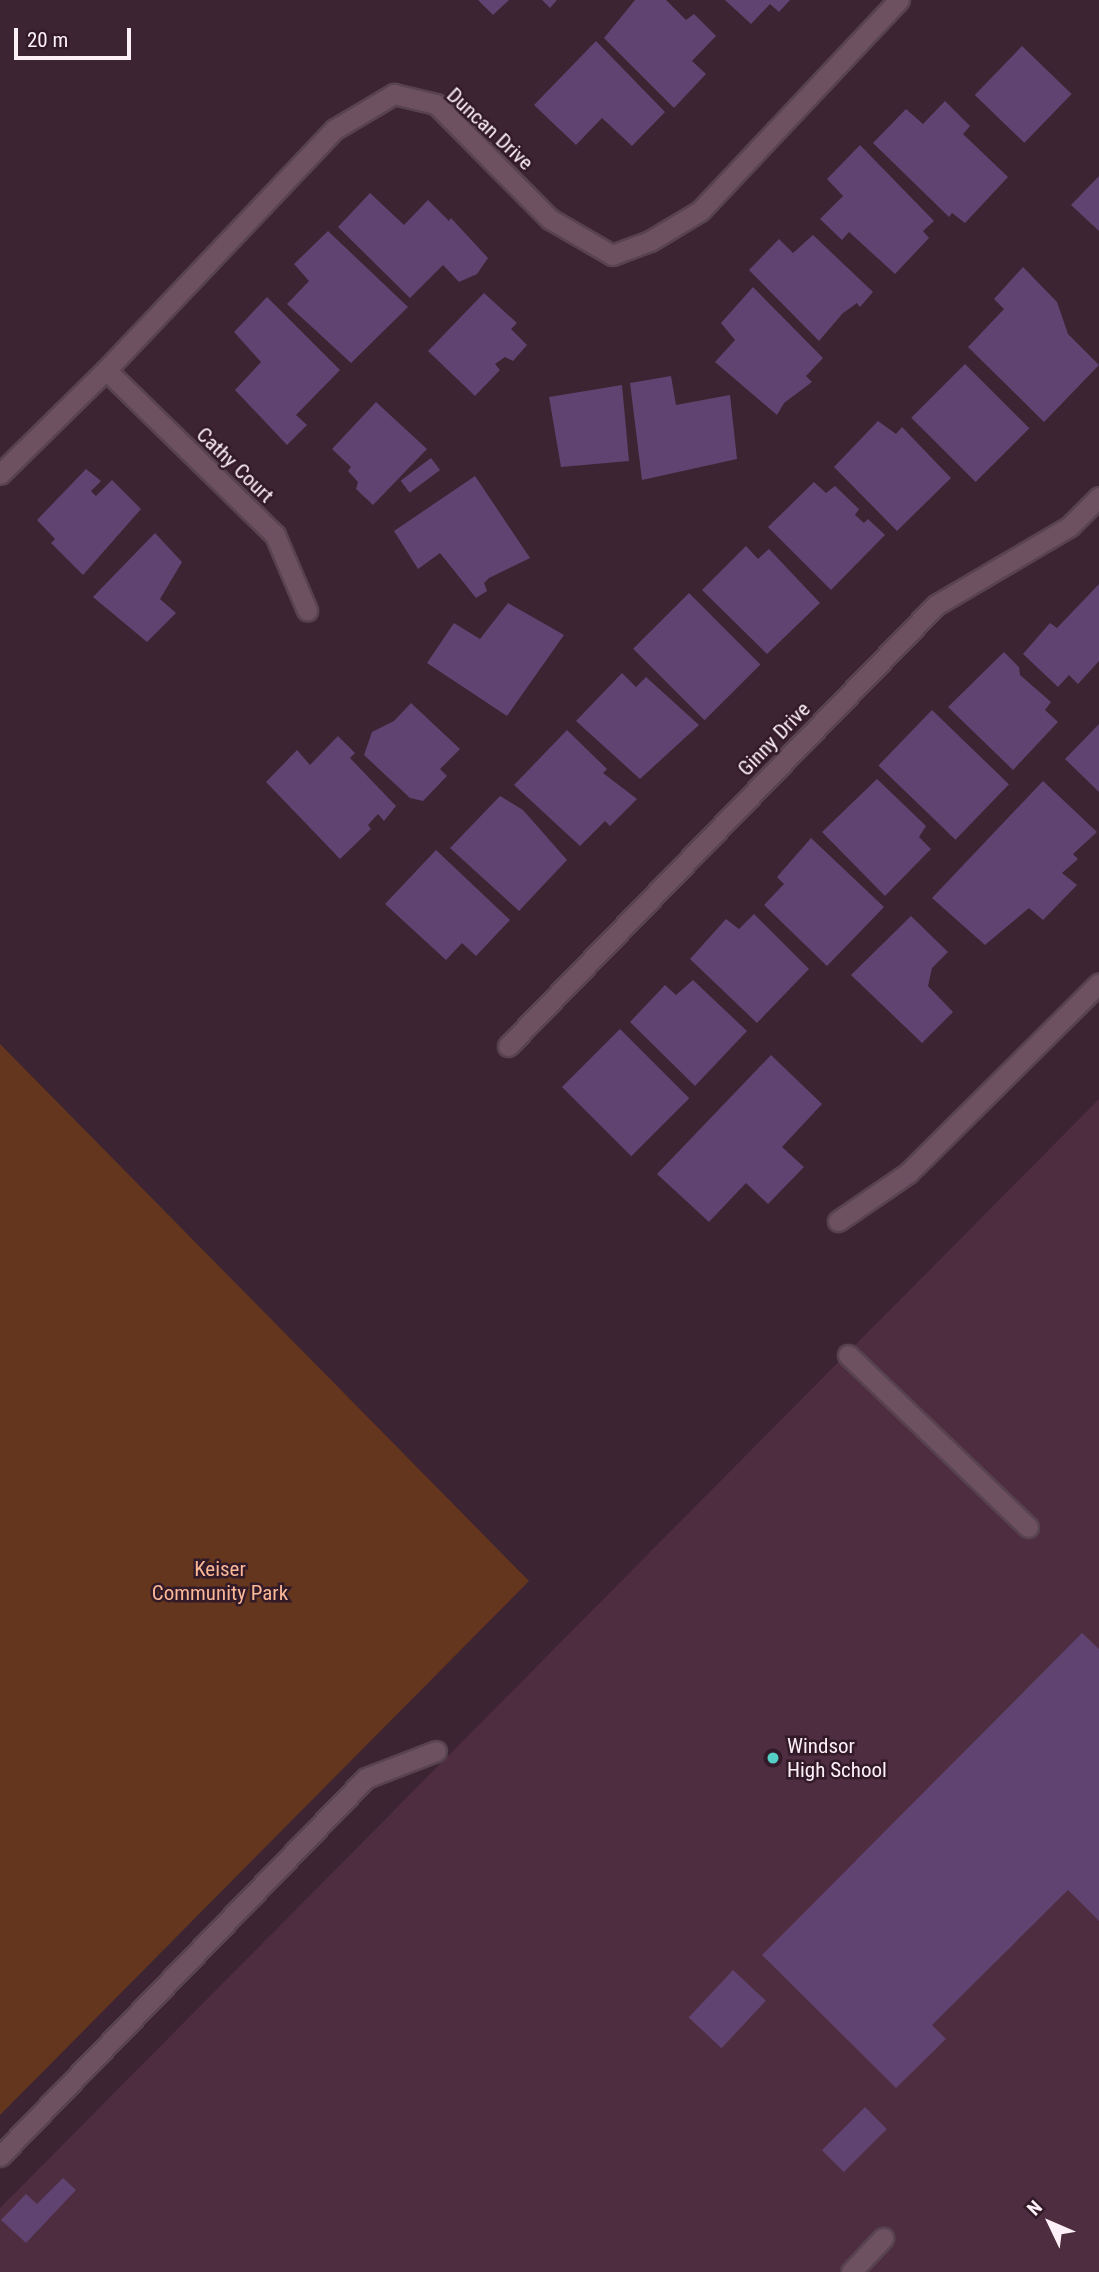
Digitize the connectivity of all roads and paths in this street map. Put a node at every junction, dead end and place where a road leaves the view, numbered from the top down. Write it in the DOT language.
graph roads {
  1 [pos="899,0"];
  2 [pos="106,370"];
  3 [pos="0,474"];
  4 [pos="1099,497"];
  5 [pos="307,610"];
  6 [pos="1099,983"];
  7 [pos="508,1046"];
  8 [pos="838,1221"];
  9 [pos="848,1355"];
  10 [pos="1028,1527"];
  11 [pos="436,1751"];
  12 [pos="0,2156"];
  13 [pos="883,2238"];
  14 [pos="851,2272"];
  1 -- 2 [label="street, Duncan Drive"];
  2 -- 3 [label="street, Duncan Drive"];
  2 -- 5 [label="street, Cathy Court"];
  4 -- 7 [label="street, Ginny Drive"];
  6 -- 8 [label="street"];
  9 -- 10 [label="street"];
  11 -- 12 [label="street"];
  13 -- 14 [label="street"];
}
